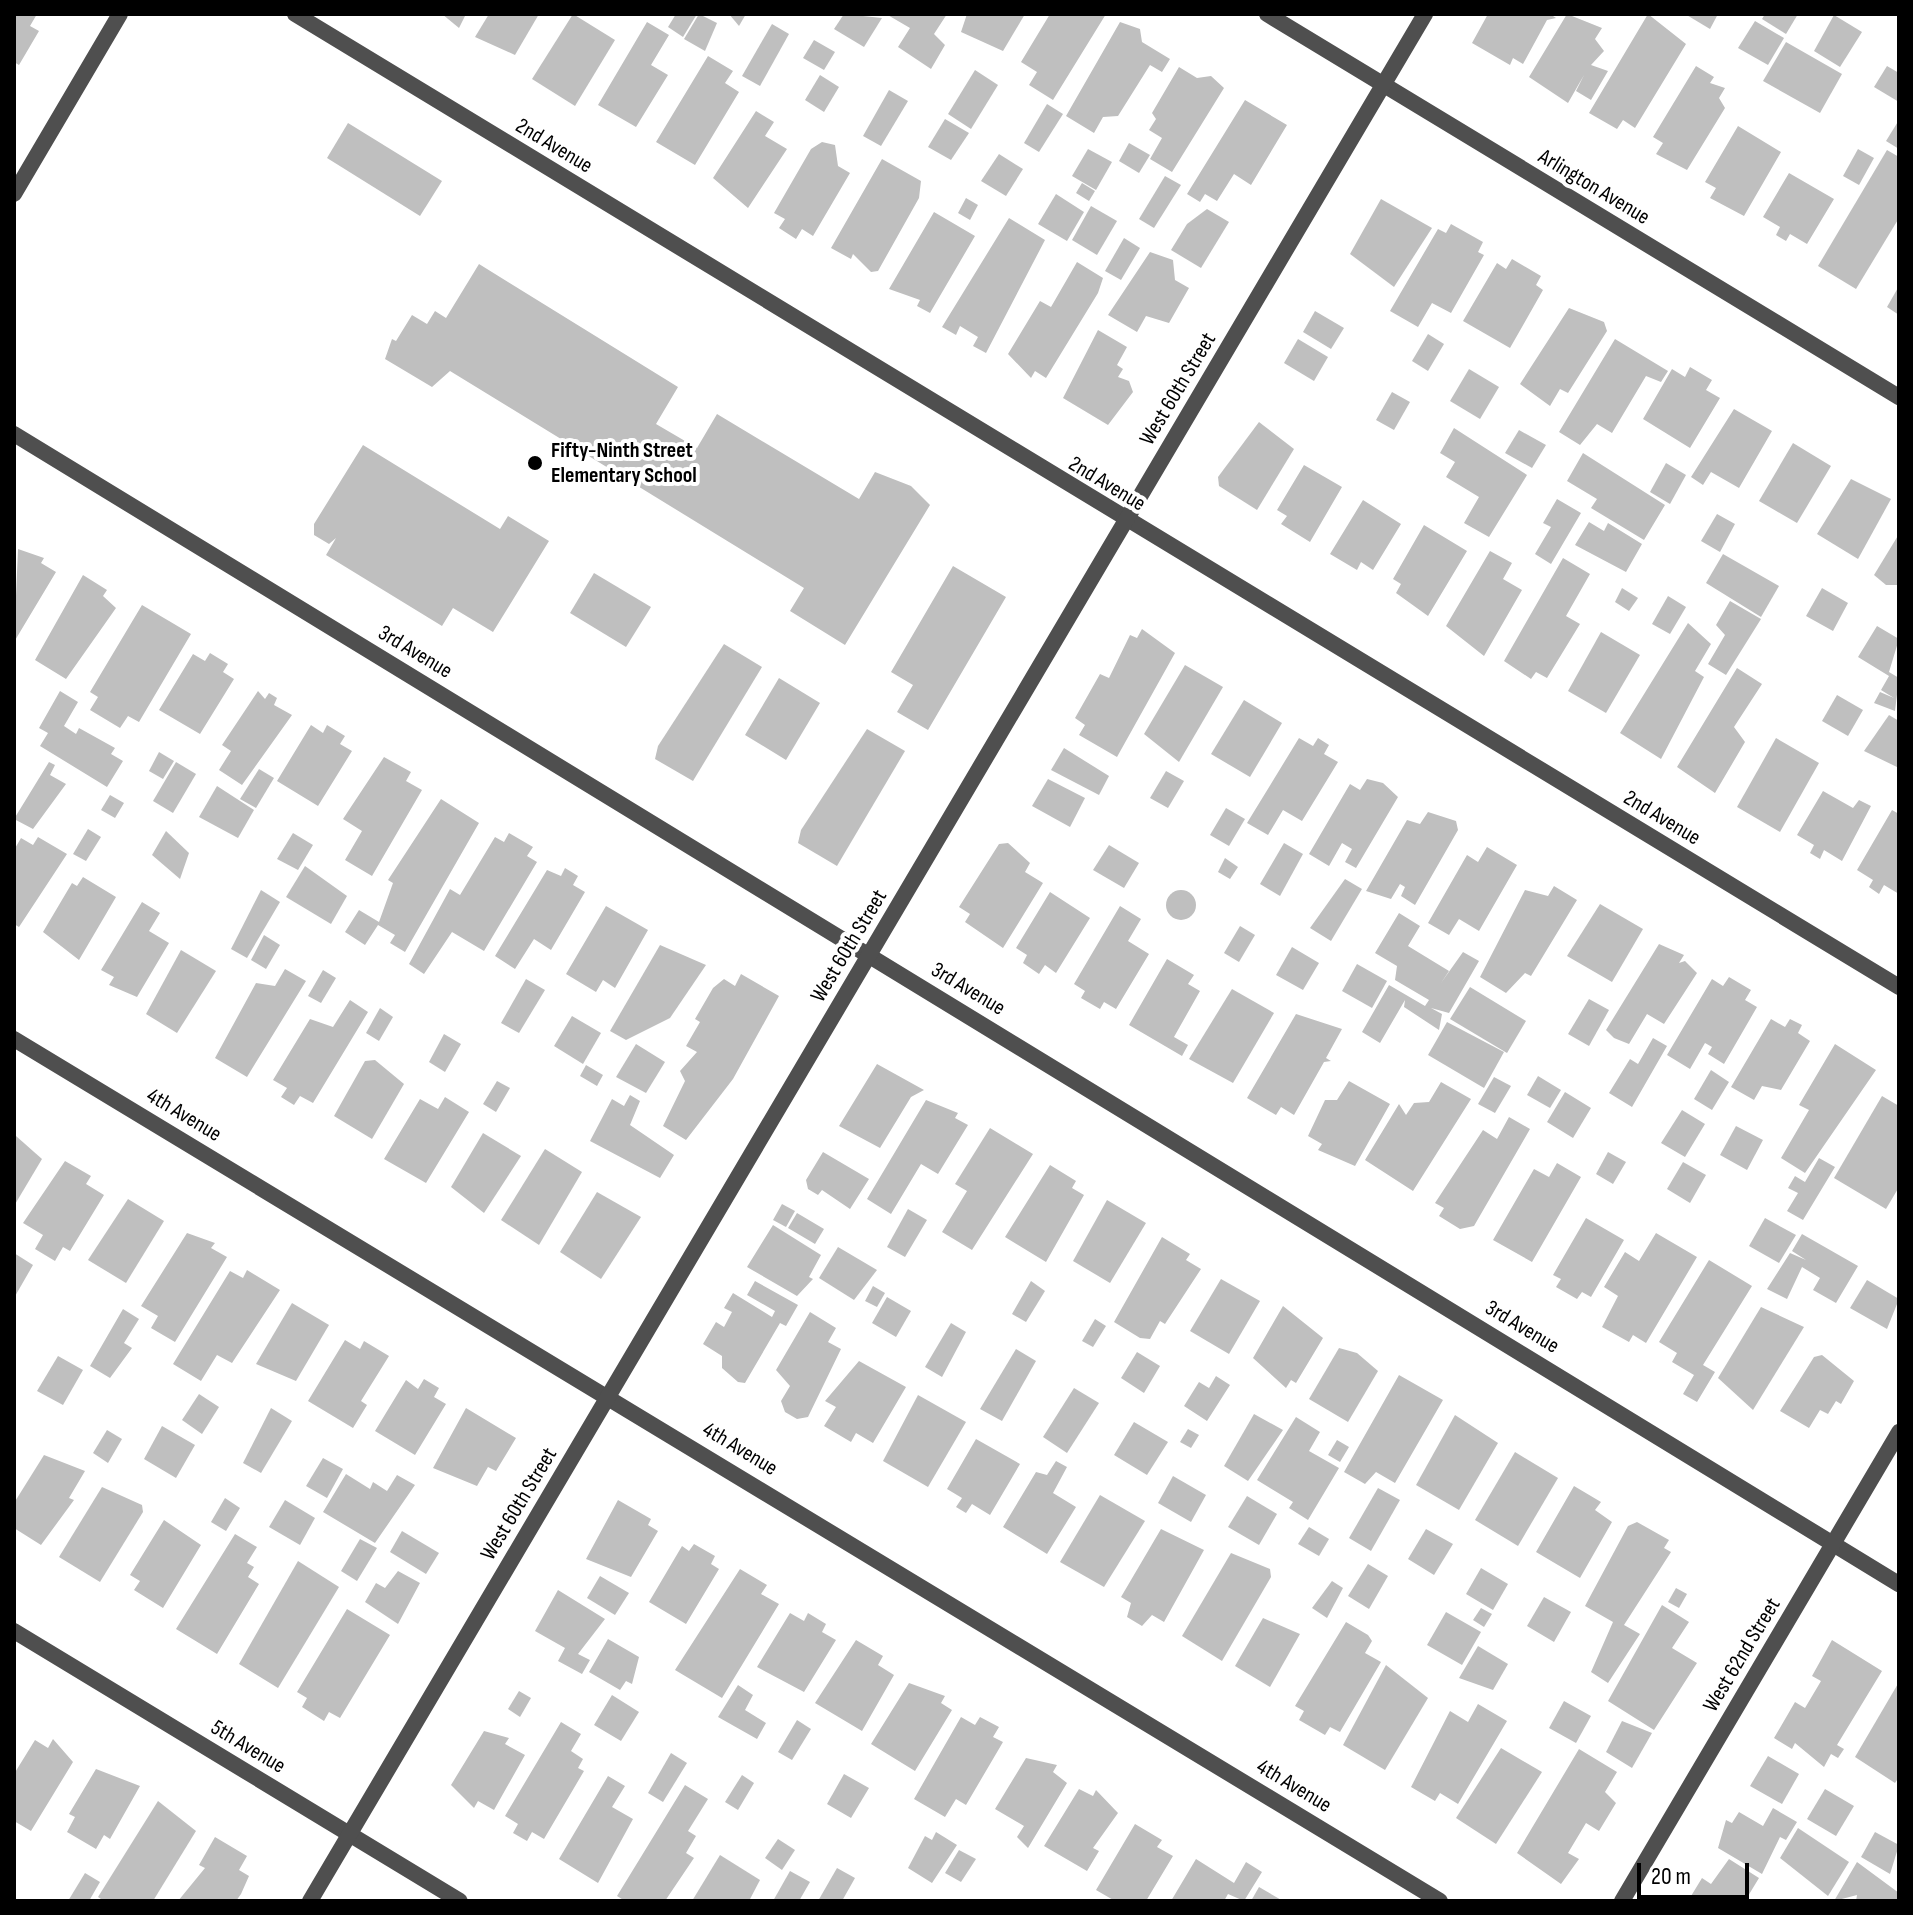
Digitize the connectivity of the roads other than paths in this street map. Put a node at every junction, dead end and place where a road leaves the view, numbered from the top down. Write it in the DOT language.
graph roads {
  1 [pos="120,14"];
  2 [pos="295,14"];
  3 [pos="1267,14"];
  4 [pos="1425,14"];
  5 [pos="1383,85"];
  6 [pos="14,194"];
  7 [pos="1899,397"];
  8 [pos="14,434"];
  9 [pos="1126,521"];
  10 [pos="870,955"];
  11 [pos="1899,987"];
  12 [pos="14,1039"];
  13 [pos="609,1395"];
  14 [pos="1899,1432"];
  15 [pos="1834,1543"];
  16 [pos="1899,1584"];
  17 [pos="14,1631"];
  18 [pos="349,1834"];
  19 [pos="310,1901"];
  20 [pos="460,1901"];
  21 [pos="1440,1901"];
  22 [pos="1622,1901"];
  1 -- 6 [label="street"];
  2 -- 9 [label="street, 2nd Avenue"];
  3 -- 5 [label="street, Arlington Avenue"];
  4 -- 5 [label="street, West 60th Street"];
  5 -- 7 [label="street, Arlington Avenue"];
  5 -- 9 [label="street, West 60th Street"];
  8 -- 10 [label="street, 3rd Avenue"];
  9 -- 10 [label="street, West 60th Street"];
  9 -- 11 [label="street, 2nd Avenue"];
  10 -- 13 [label="street, West 60th Street"];
  10 -- 15 [label="street, 3rd Avenue"];
  12 -- 13 [label="street, 4th Avenue"];
  13 -- 18 [label="street, West 60th Street"];
  13 -- 21 [label="street, 4th Avenue"];
  14 -- 15 [label="street, West 62nd Street"];
  15 -- 16 [label="street, 3rd Avenue"];
  15 -- 22 [label="street, West 62nd Street"];
  17 -- 18 [label="street, 5th Avenue"];
  18 -- 19 [label="street, West 60th Street"];
  18 -- 20 [label="street, 5th Avenue"];
}
